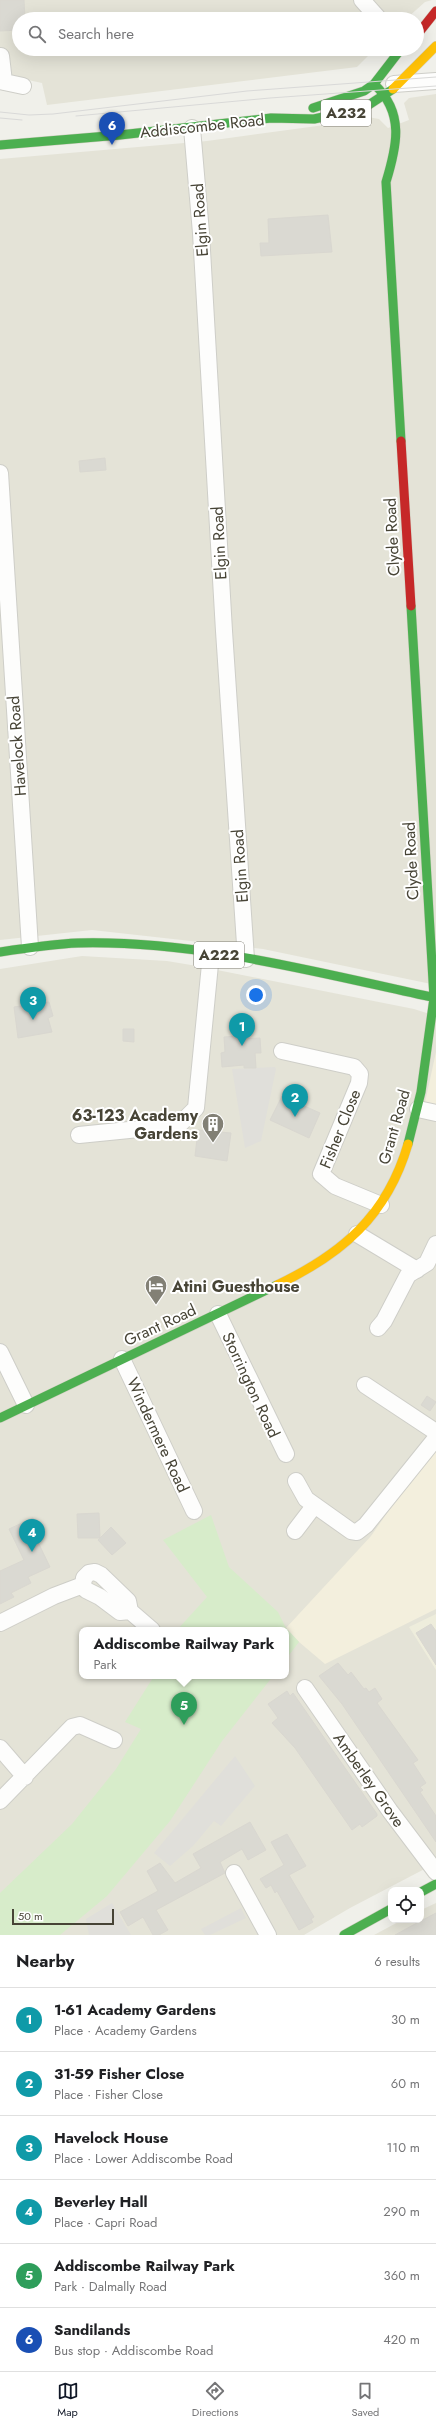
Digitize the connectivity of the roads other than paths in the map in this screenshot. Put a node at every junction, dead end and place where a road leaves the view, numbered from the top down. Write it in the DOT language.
graph roads {
  1 [pos="362,0"];
  2 [pos="436,11"];
  3 [pos="373,12"];
  4 [pos="424,26"];
  5 [pos="436,46"];
  6 [pos="1,56"];
  7 [pos="395,56"];
  8 [pos="407,56"];
  9 [pos="423,61"];
  10 [pos="2,81"];
  11 [pos="436,81"];
  12 [pos="374,84"];
  13 [pos="401,84"];
  14 [pos="23,86"];
  15 [pos="384,96"];
  16 [pos="284,118"];
  17 [pos="192,128"];
  18 [pos="0,145"];
  19 [pos="0,473"];
  20 [pos="5,649"];
  21 [pos="30,947"];
  22 [pos="0,952"];
  23 [pos="211,954"];
  24 [pos="246,959"];
  25 [pos="435,998"];
  26 [pos="282,1051"];
  27 [pos="418,1109"];
  28 [pos="436,1113"];
  29 [pos="79,1135"];
  30 [pos="381,1205"];
  31 [pos="357,1234"];
  32 [pos="436,1244"];
  33 [pos="417,1270"];
  34 [pos="218,1314"];
  35 [pos="378,1328"];
  36 [pos="0,1352"];
  37 [pos="122,1359"];
  38 [pos="365,1385"];
  39 [pos="26,1405"];
  40 [pos="0,1418"];
  41 [pos="436,1432"];
  42 [pos="436,1438"];
  43 [pos="286,1454"];
  44 [pos="296,1481"];
  45 [pos="314,1506"];
  46 [pos="194,1511"];
  47 [pos="294,1530"];
  48 [pos="83,1584"];
  49 [pos="111,1584"];
  50 [pos="100,1597"];
  51 [pos="130,1611"];
  52 [pos="0,1623"];
  53 [pos="149,1627"];
  54 [pos="305,1688"];
  55 [pos="114,1740"];
  56 [pos="0,1748"];
  57 [pos="25,1777"];
  58 [pos="0,1801"];
  59 [pos="436,1872"];
  60 [pos="234,1873"];
  61 [pos="436,1884"];
  62 [pos="424,1890"];
  63 [pos="388,1911"];
  64 [pos="268,1935"];
  65 [pos="344,1935"];
  1 -- 3 [label="street"];
  2 -- 4 [label="main road"];
  5 -- 9 [label="main road, A232"];
  6 -- 10 [label="street"];
  7 -- 12 [label="main road, Addiscombe Road / A232"];
  8 -- 9 [label="street"];
  9 -- 13 [label="main road, Addiscombe Road / A232"];
  10 -- 14 [label="street"];
  11 -- 13 [label="street, Addiscombe Road"];
  12 -- 13 [label="street, Addiscombe Road"];
  12 -- 15 [label="main road, Clyde Road"];
  12 -- 16 [label="main road, Addiscombe Road / A232"];
  13 -- 15 [label="main road, Addiscombe Road / A232"];
  15 -- 16 [label="main road, Addiscombe Road / A232"];
  15 -- 25 [label="main road, Clyde Road"];
  16 -- 17 [label="main road, Addiscombe Road / A232"];
  17 -- 18 [label="main road, Addiscombe Road / A232"];
  17 -- 24 [label="street, Elgin Road"];
  19 -- 20 [label="street, Havelock Road"];
  20 -- 21 [label="street, Havelock Road"];
  21 -- 22 [label="main road, A222"];
  21 -- 23 [label="main road, A222"];
  23 -- 24 [label="main road, A222"];
  23 -- 29 [label="street"];
  24 -- 25 [label="main road, A222"];
  25 -- 27 [label="main road, Grant Road"];
  26 -- 30 [label="street, Fisher Close"];
  27 -- 28 [label="street"];
  27 -- 30 [label="main road, Grant Road"];
  30 -- 31 [label="main road, Grant Road"];
  31 -- 33 [label="street"];
  31 -- 34 [label="main road, Grant Road"];
  32 -- 33 [label="street"];
  33 -- 35 [label="street"];
  34 -- 37 [label="main road, Grant Road"];
  34 -- 43 [label="street, Storrington Road"];
  36 -- 39 [label="street"];
  37 -- 39 [label="main road, Grant Road"];
  37 -- 46 [label="street, Windermere Road"];
  38 -- 41 [label="street"];
  39 -- 40 [label="main road, Grant Road"];
  42 -- 45 [label="street"];
  44 -- 45 [label="street"];
  45 -- 47 [label="street"];
  48 -- 49 [label="street"];
  48 -- 50 [label="street"];
  48 -- 52 [label="street"];
  49 -- 50 [label="street"];
  49 -- 51 [label="street"];
  50 -- 51 [label="street"];
  51 -- 53 [label="street"];
  54 -- 59 [label="street, Amberley Grove"];
  55 -- 57 [label="street"];
  56 -- 57 [label="street"];
  57 -- 58 [label="street"];
  60 -- 64 [label="street"];
  61 -- 62 [label="main road"];
  63 -- 65 [label="main road"];
}
